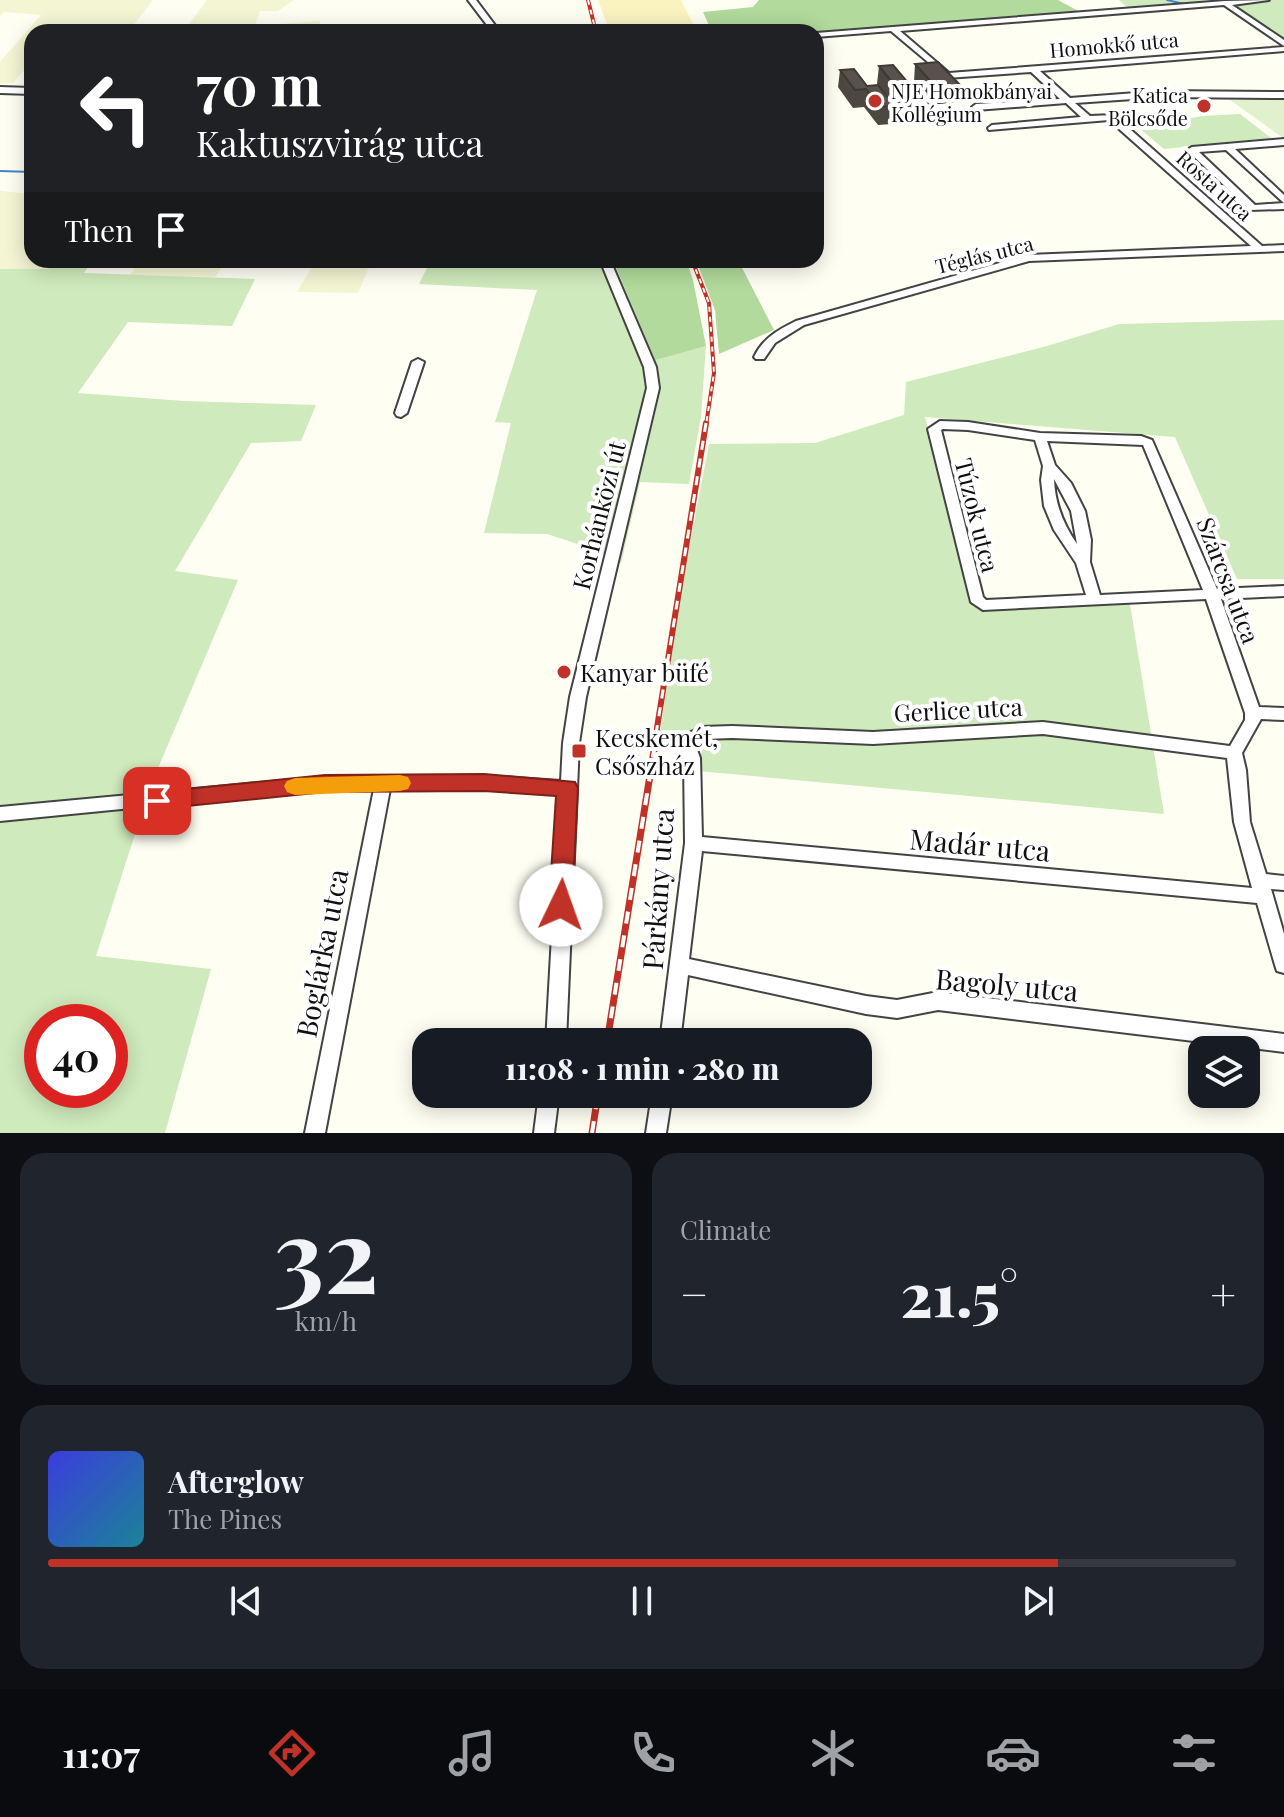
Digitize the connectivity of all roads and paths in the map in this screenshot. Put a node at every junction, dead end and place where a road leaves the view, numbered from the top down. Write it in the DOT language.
graph roads {
  1 [pos="472,0"];
  2 [pos="1265,0"];
  3 [pos="1225,3"];
  4 [pos="491,24"];
  5 [pos="894,30"];
  6 [pos="824,34"];
  7 [pos="1284,47"];
  8 [pos="1033,69"];
  9 [pos="0,90"];
  10 [pos="24,91"];
  11 [pos="1284,95"];
  12 [pos="1067,100"];
  13 [pos="976,107"];
  14 [pos="1088,119"];
  15 [pos="992,128"];
  16 [pos="1284,142"];
  17 [pos="1228,147"];
  18 [pos="1284,200"];
  19 [pos="1284,206"];
  20 [pos="1284,248"];
  21 [pos="1260,249"];
  22 [pos="608,268"];
  23 [pos="760,357"];
  24 [pos="418,362"];
  25 [pos="401,413"];
  26 [pos="1040,437"];
  27 [pos="1148,443"];
  28 [pos="1049,466"];
  29 [pos="1083,562"];
  30 [pos="1284,591"];
  31 [pos="1211,592"];
  32 [pos="1095,600"];
  33 [pos="1253,713"];
  34 [pos="1284,714"];
  35 [pos="686,741"];
  36 [pos="1234,753"];
  37 [pos="383,783"];
  38 [pos="567,788"];
  39 [pos="0,814"];
  40 [pos="694,843"];
  41 [pos="1284,883"];
  42 [pos="1260,888"];
  43 [pos="681,965"];
  44 [pos="1284,965"];
  45 [pos="557,1028"];
  46 [pos="672,1028"];
  47 [pos="1284,1043"];
  48 [pos="547,1108"];
  49 [pos="660,1108"];
  50 [pos="315,1133"];
  51 [pos="544,1133"];
  52 [pos="656,1133"];
  1 -- 4 [label="street"];
  2 -- 3 [label="street"];
  3 -- 5 [label="street"];
  3 -- 7 [label="street"];
  5 -- 6 [label="street"];
  5 -- 8 [label="street, Homokkő utca"];
  7 -- 8 [label="street, Homokkő utca"];
  8 -- 12 [label="street, Rosta utca"];
  9 -- 10 [label="street"];
  11 -- 12 [label="street"];
  12 -- 13 [label="street"];
  12 -- 14 [label="street, Rosta utca"];
  14 -- 15 [label="street"];
  14 -- 21 [label="street, Rosta utca"];
  16 -- 17 [label="street"];
  17 -- 18 [label="street"];
  17 -- 19 [label="street"];
  20 -- 21 [label="street, Téglás utca"];
  21 -- 23 [label="street, Téglás utca"];
  22 -- 38 [label="street, Korhánközi út"];
  24 -- 25 [label="street"];
  26 -- 27 [label="street, Túzok utca"];
  26 -- 28 [label="street"];
  26 -- 32 [label="street, Túzok utca"];
  27 -- 31 [label="street, Szárcsa utca"];
  28 -- 29 [label="street"];
  28 -- 29 [label="street"];
  29 -- 32 [label="street"];
  30 -- 31 [label="street, Túzok utca"];
  31 -- 32 [label="street, Túzok utca"];
  31 -- 33 [label="street, Szárcsa utca"];
  33 -- 34 [label="street"];
  33 -- 36 [label="street"];
  35 -- 36 [label="street, Gerlice utca"];
  35 -- 40 [label="street, Párkány utca"];
  36 -- 42 [label="street"];
  37 -- 38 [label="street"];
  37 -- 39 [label="street"];
  37 -- 50 [label="street, Boglárka utca"];
  38 -- 45 [label="street, Korhánközi út"];
  40 -- 42 [label="street, Madár utca"];
  40 -- 43 [label="street, Párkány utca"];
  41 -- 42 [label="street, Madár utca"];
  42 -- 44 [label="street"];
  43 -- 46 [label="street, Párkány utca"];
  43 -- 47 [label="street, Bagoly utca"];
  48 -- 51 [label="street"];
  49 -- 52 [label="street"];
}
